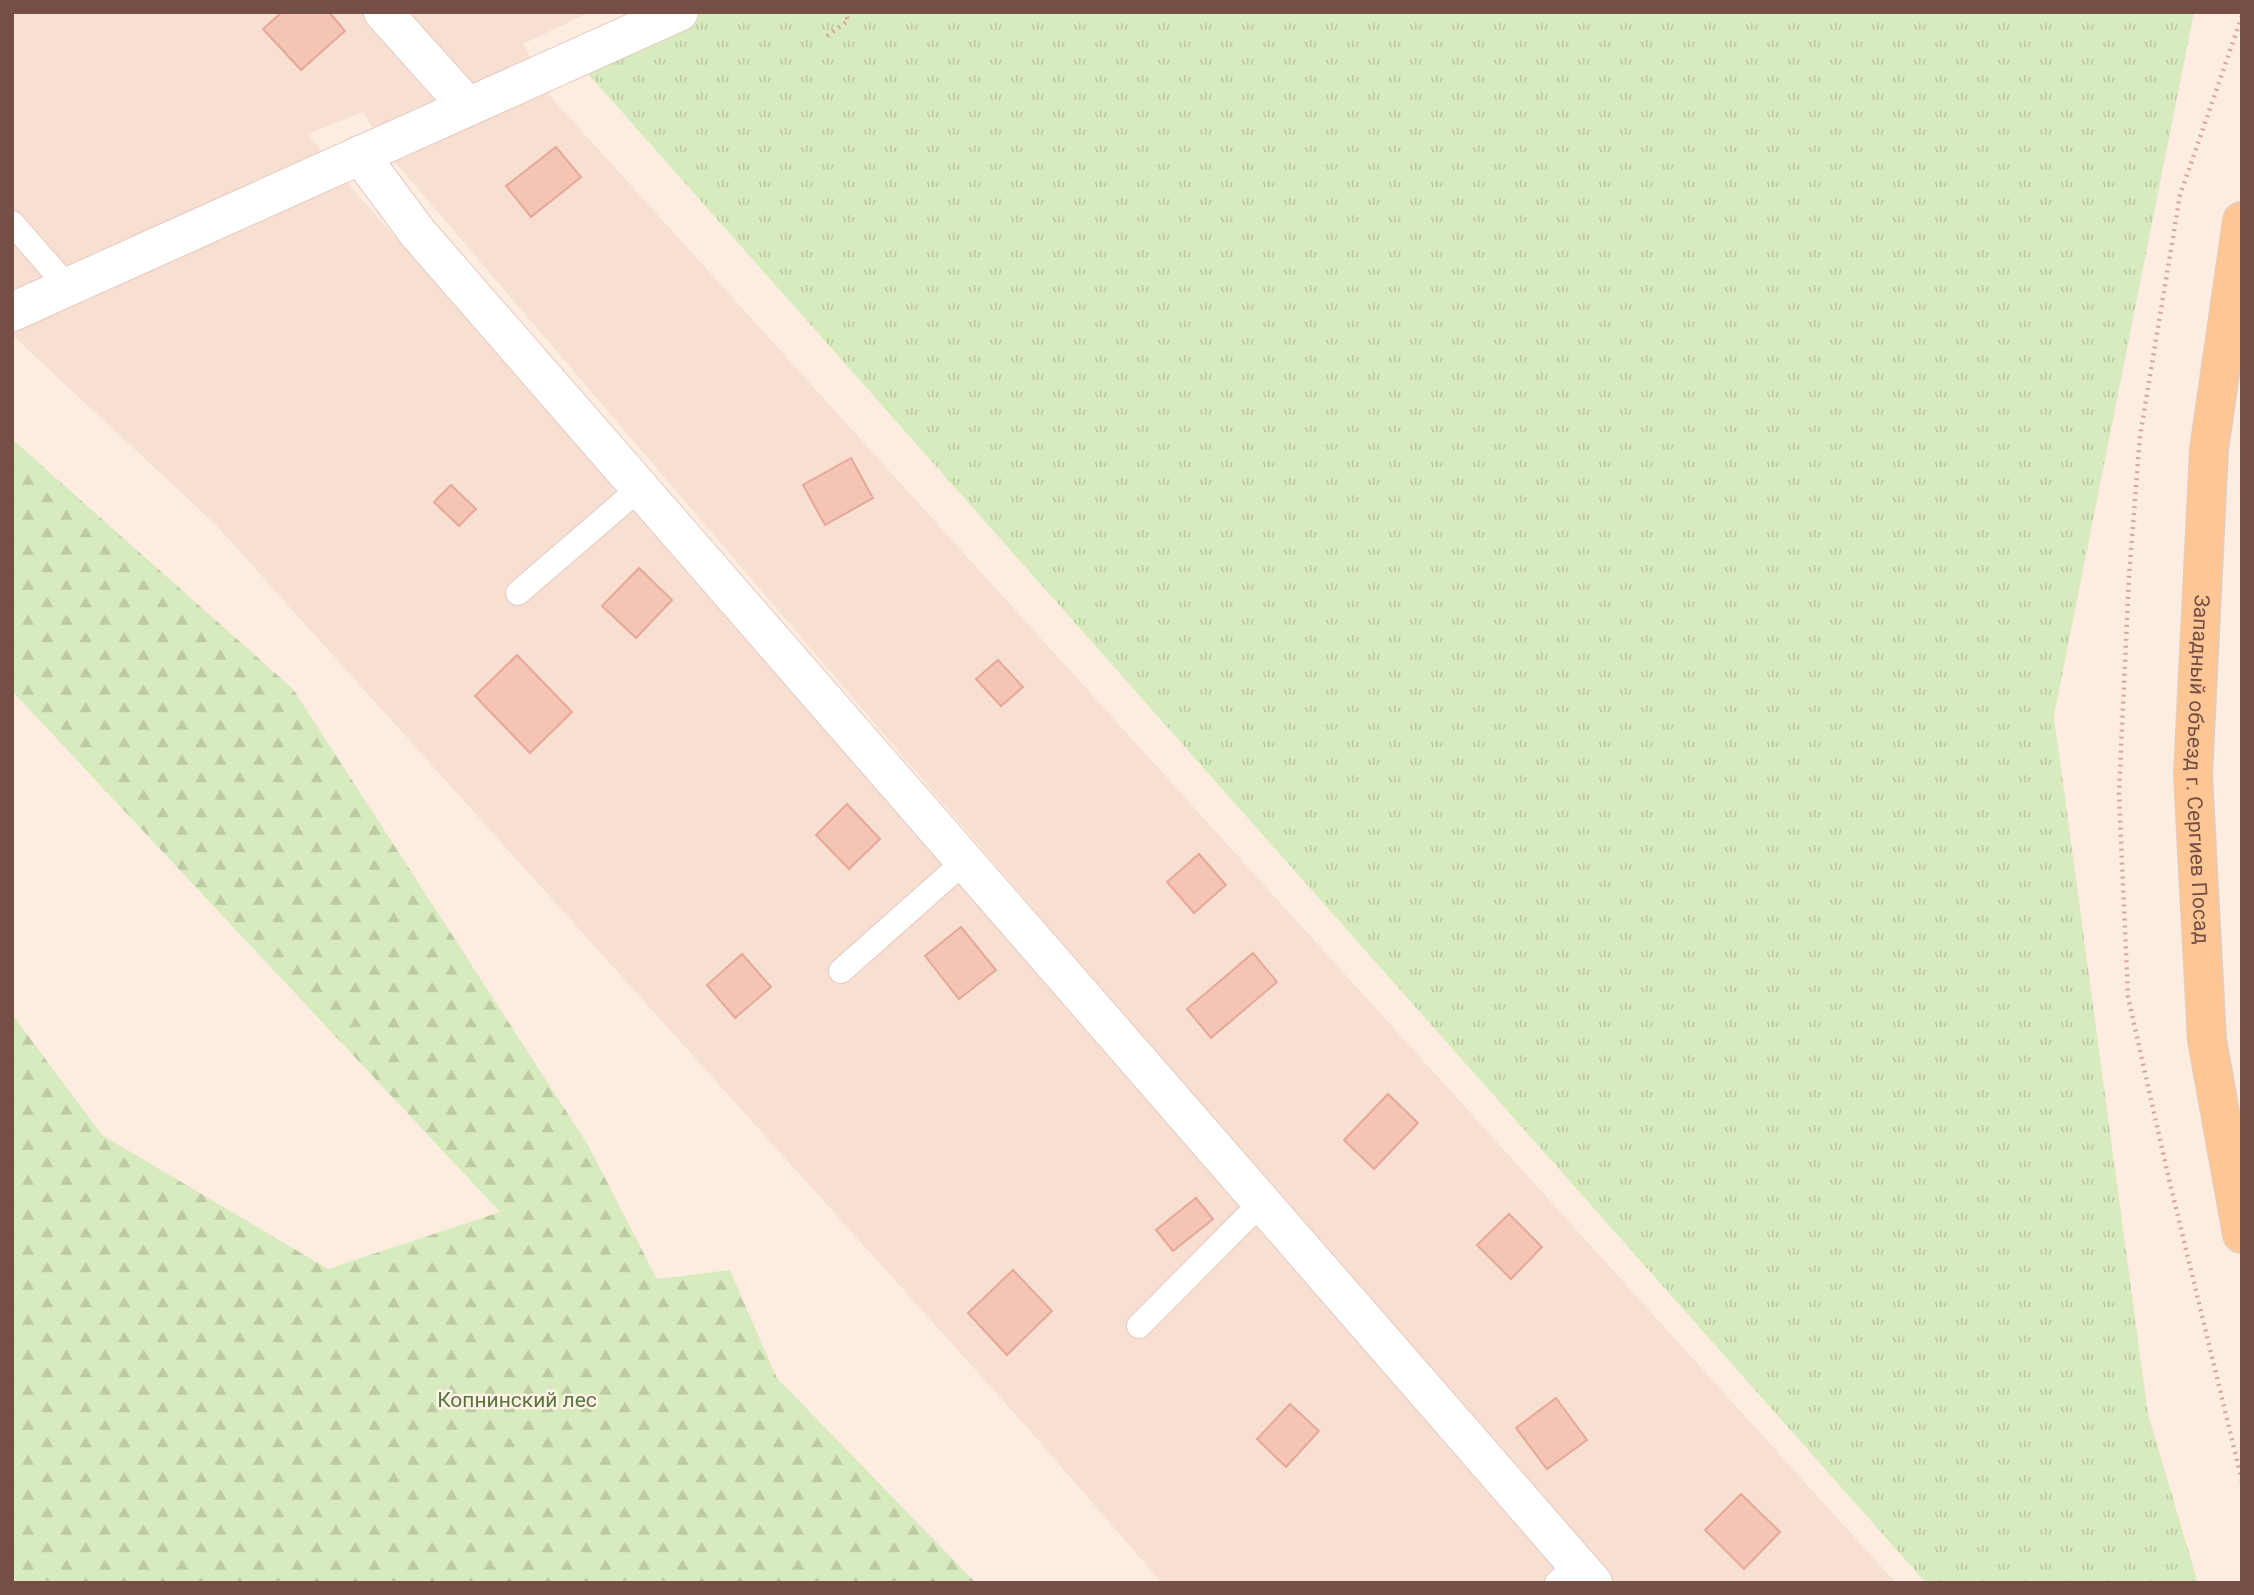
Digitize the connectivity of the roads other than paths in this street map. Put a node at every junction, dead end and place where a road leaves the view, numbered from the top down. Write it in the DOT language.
graph roads {
  1 [pos="383,12"];
  2 [pos="679,12"];
  3 [pos="467,106"];
  4 [pos="360,155"];
  5 [pos="2242,221"];
  6 [pos="12,223"];
  7 [pos="68,287"];
  8 [pos="12,312"];
  9 [pos="641,487"];
  10 [pos="518,593"];
  11 [pos="965,861"];
  12 [pos="841,971"];
  13 [pos="1262,1202"];
  14 [pos="2242,1234"];
  15 [pos="1139,1326"];
  16 [pos="1576,1576"];
  1 -- 3 [label="street"];
  2 -- 3 [label="street"];
  3 -- 4 [label="street"];
  4 -- 7 [label="street"];
  4 -- 9 [label="street"];
  5 -- 14 [label="main road, Западный объезд г. Сергиев Посад"];
  6 -- 7 [label="lane"];
  7 -- 8 [label="street"];
  9 -- 10 [label="lane"];
  9 -- 11 [label="street"];
  11 -- 12 [label="lane"];
  11 -- 13 [label="street"];
  13 -- 15 [label="lane"];
  13 -- 16 [label="street"];
}
